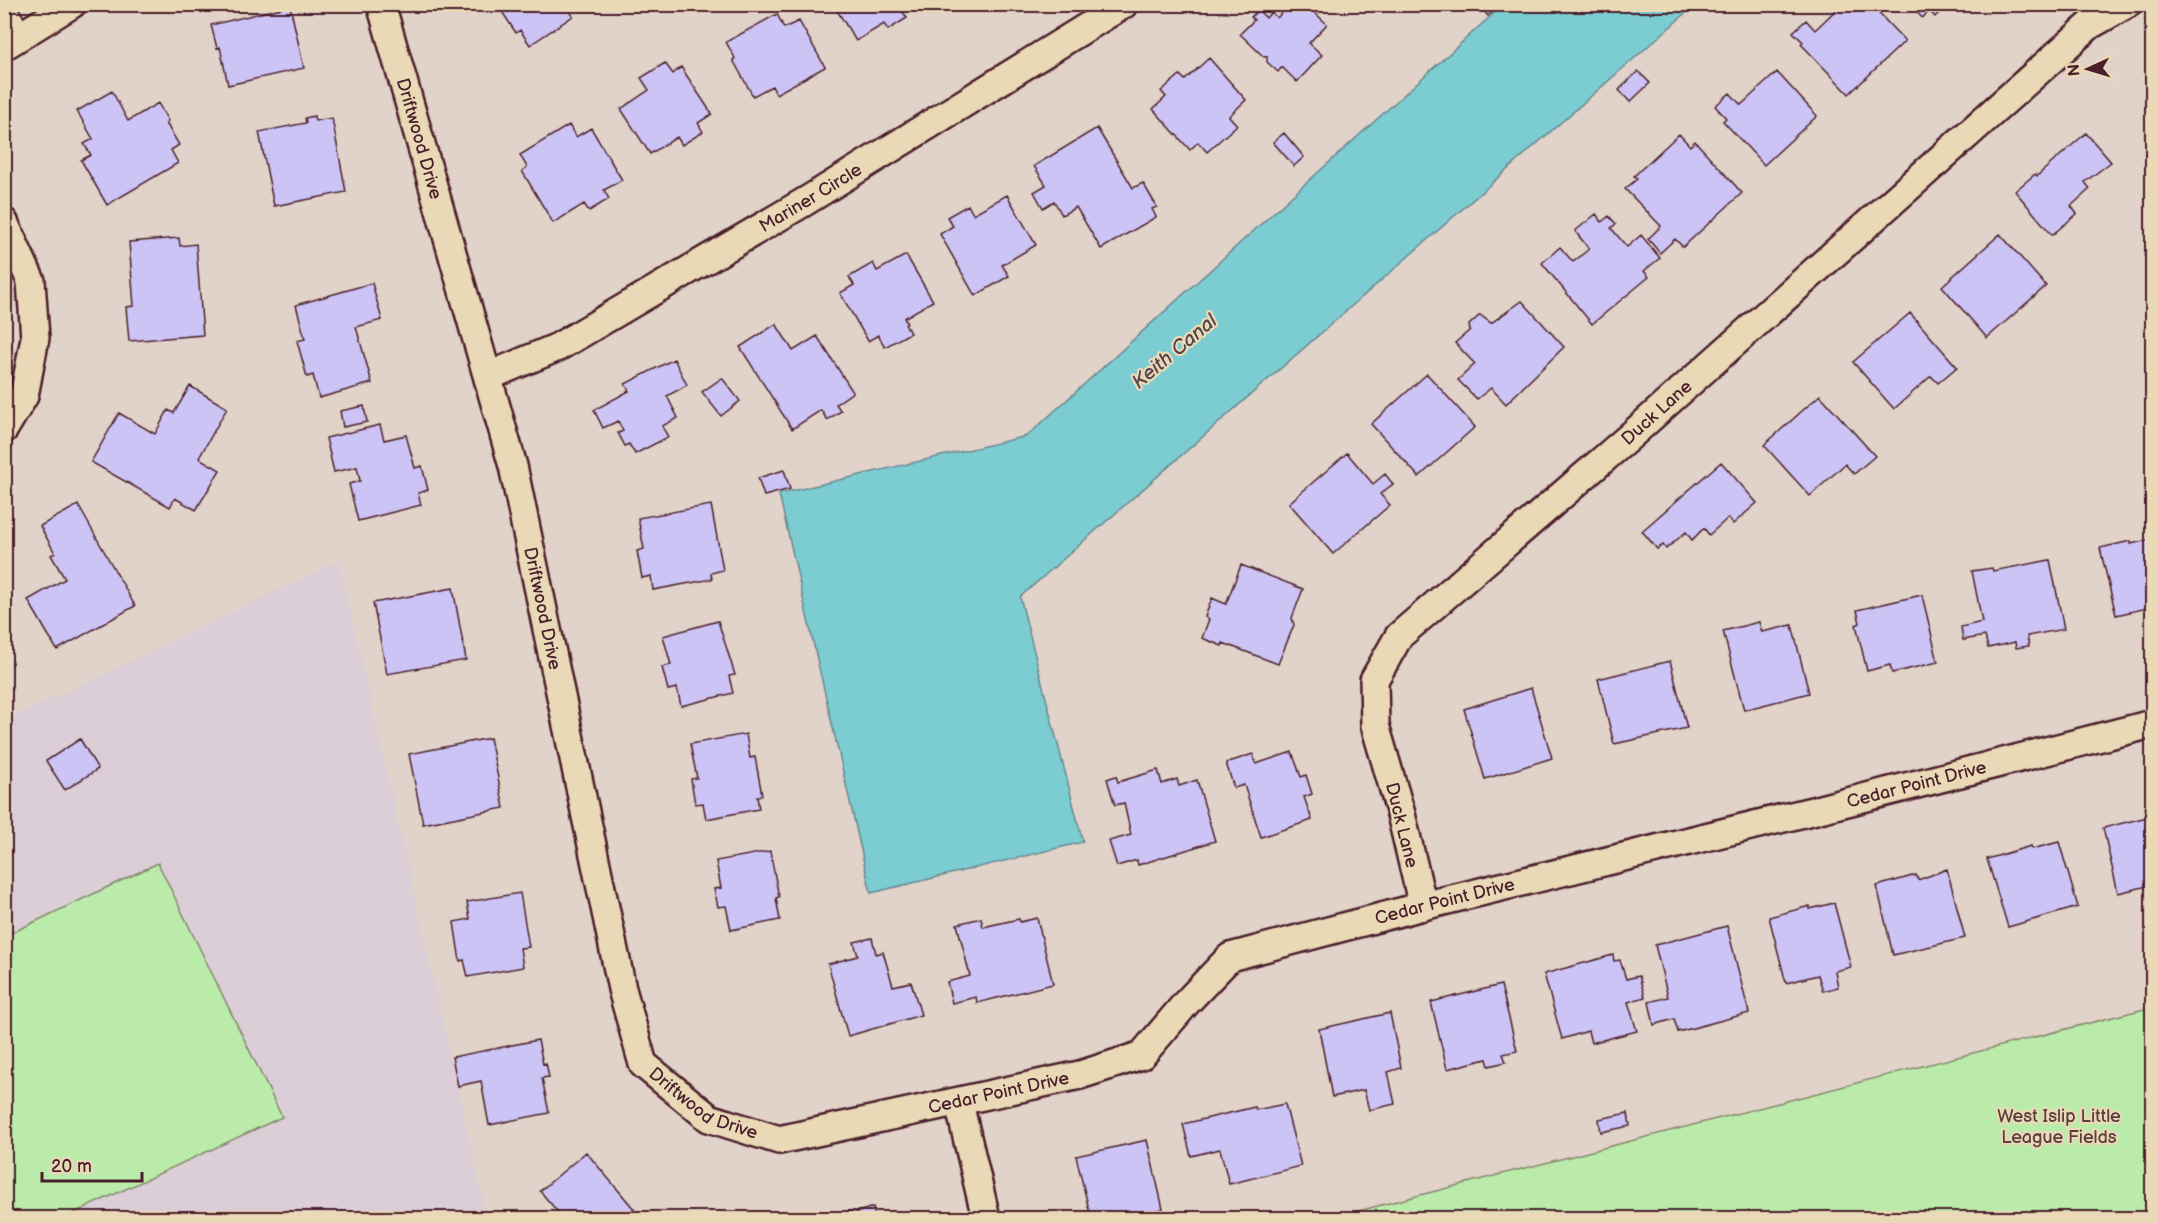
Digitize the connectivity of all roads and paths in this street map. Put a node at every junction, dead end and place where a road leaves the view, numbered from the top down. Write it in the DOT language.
graph roads {
  1 [pos="8,4"];
  2 [pos="72,4"];
  3 [pos="381,4"];
  4 [pos="1124,4"];
  5 [pos="2127,4"];
  6 [pos="14,39"];
  7 [pos="4,222"];
  8 [pos="489,376"];
  9 [pos="4,429"];
  10 [pos="2152,724"];
  11 [pos="1423,906"];
  12 [pos="959,1103"];
  13 [pos="779,1140"];
  14 [pos="986,1218"];
  1 -- 6 [label="lane"];
  2 -- 6 [label="street"];
  3 -- 8 [label="street, Driftwood Drive"];
  4 -- 8 [label="street, Mariner Circle"];
  5 -- 11 [label="street, Duck Lane"];
  7 -- 9 [label="street"];
  8 -- 13 [label="street, Driftwood Drive"];
  10 -- 11 [label="street, Cedar Point Drive"];
  11 -- 12 [label="street, Cedar Point Drive"];
  12 -- 13 [label="street, Cedar Point Drive"];
  12 -- 14 [label="street"];
}
